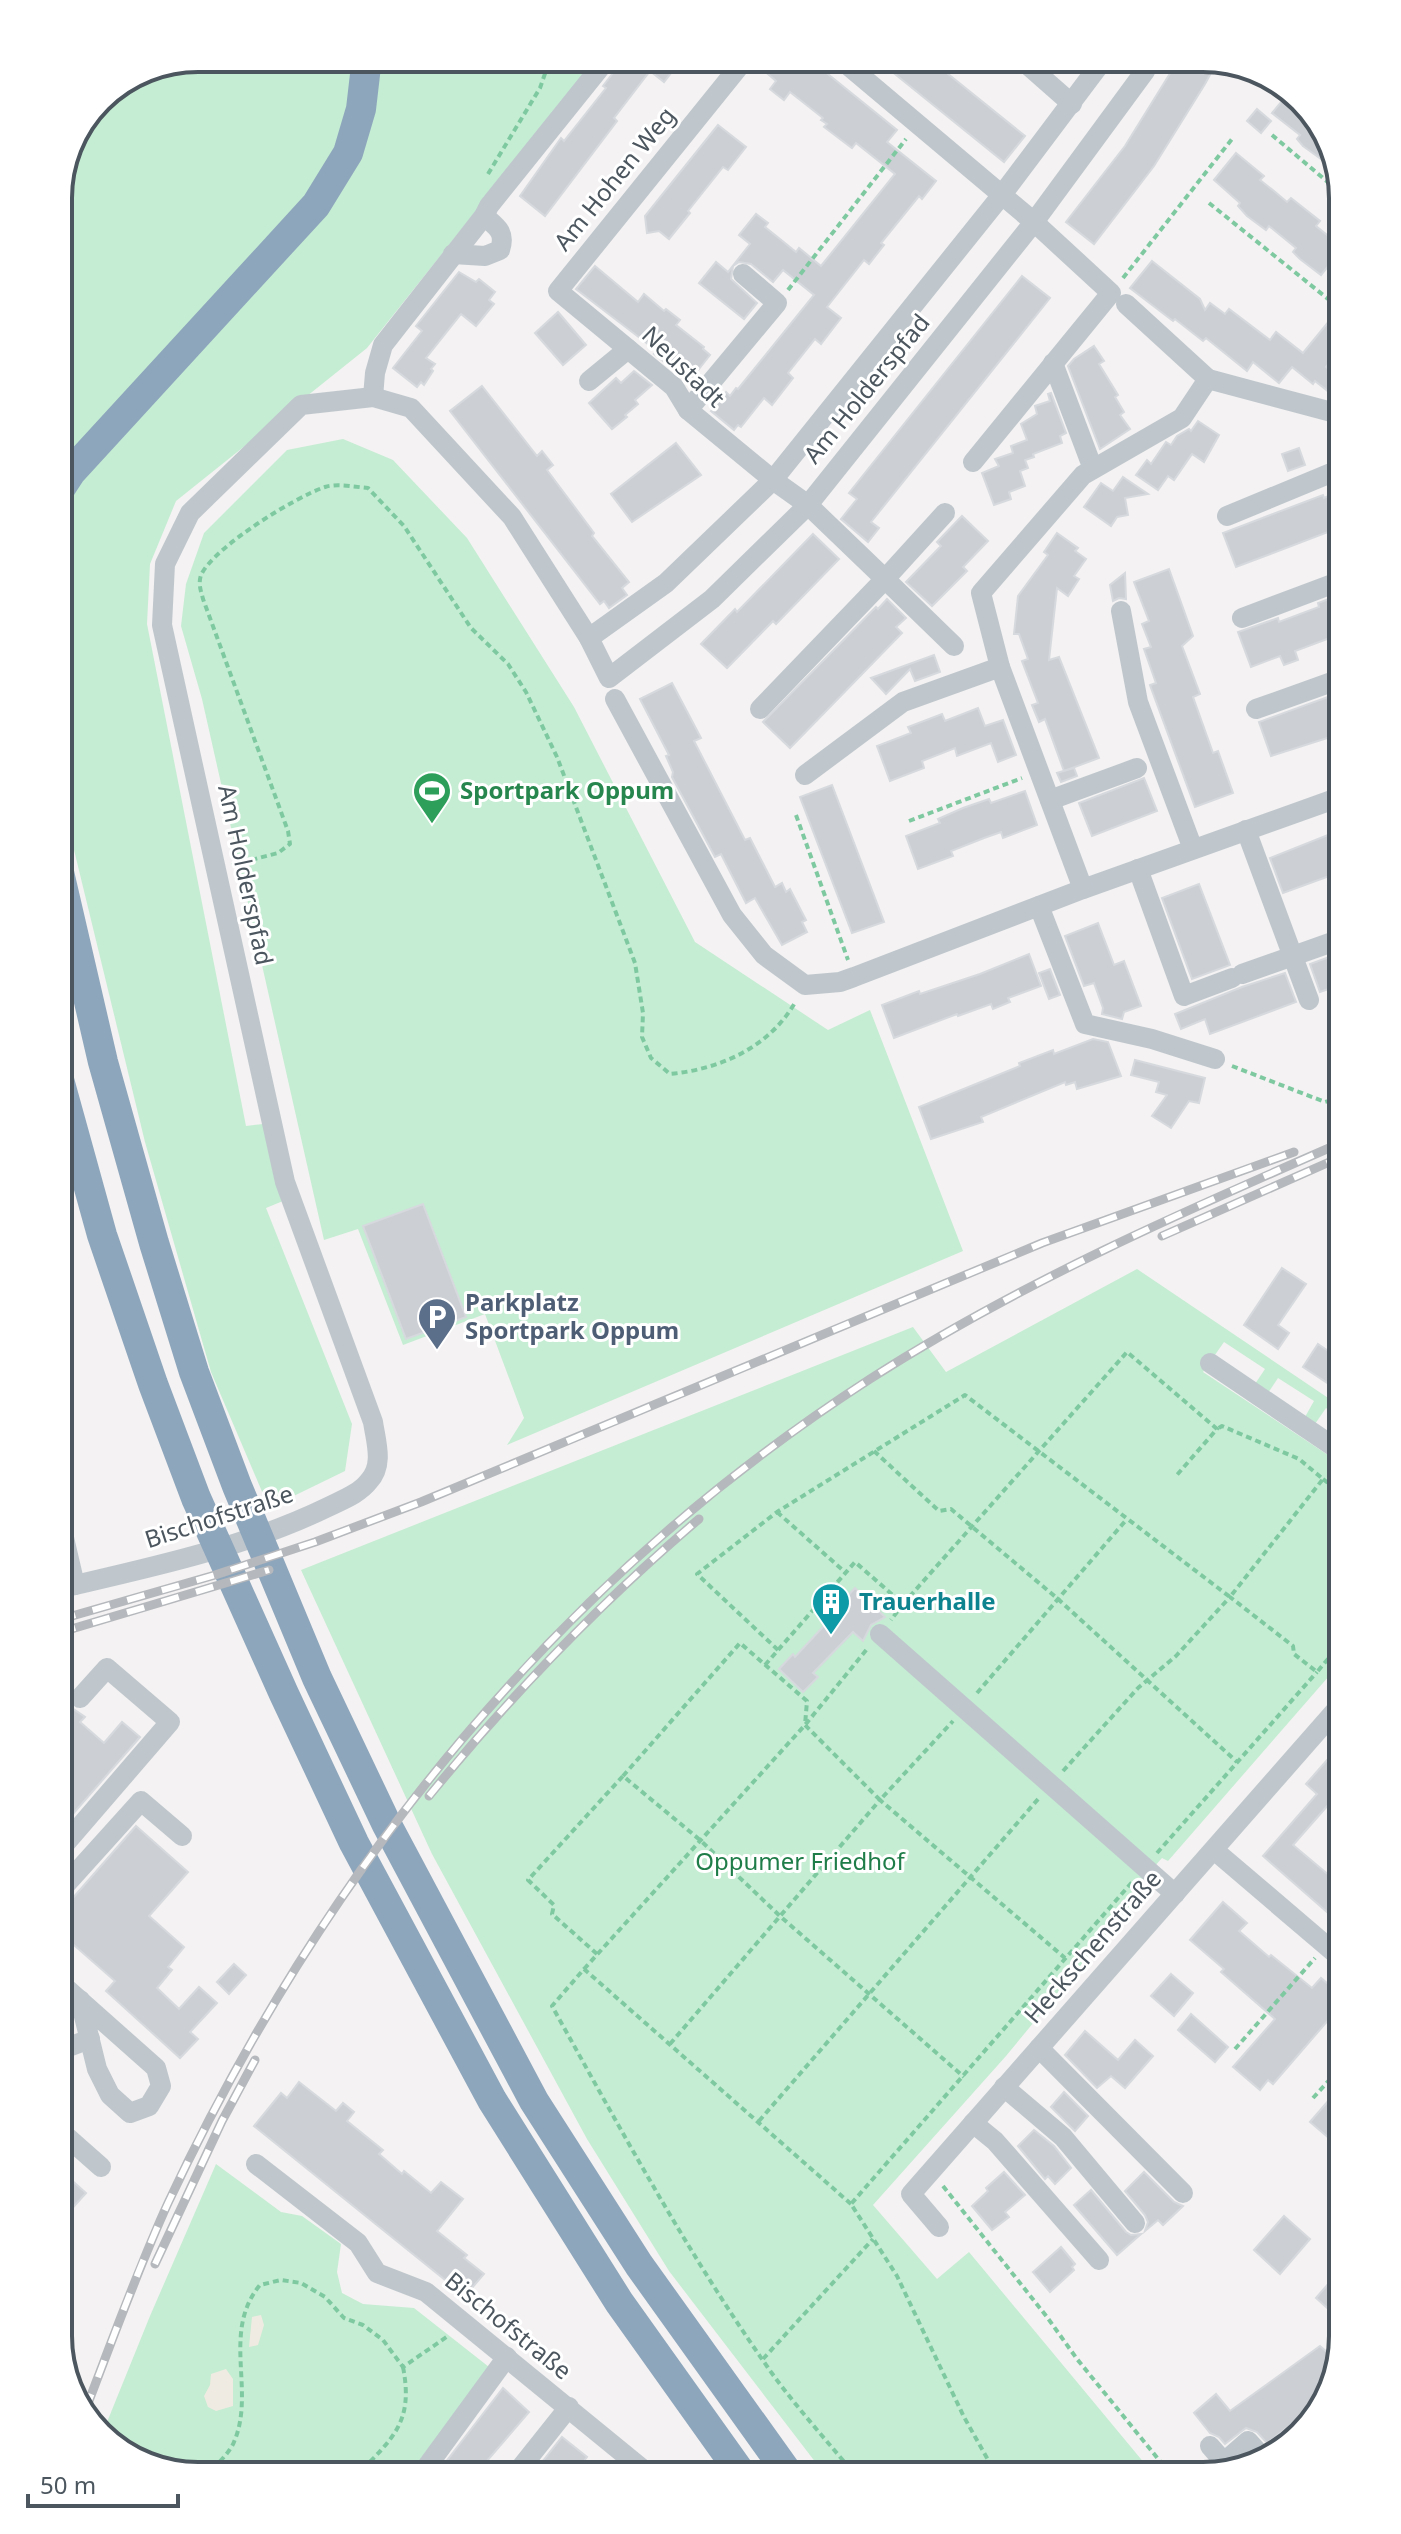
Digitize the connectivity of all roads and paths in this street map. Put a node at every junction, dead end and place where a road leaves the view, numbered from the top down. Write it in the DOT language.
graph roads {
  1 [pos="365,72"];
  2 [pos="546,72"];
  3 [pos="597,72"];
  4 [pos="735,72"];
  5 [pos="856,72"];
  6 [pos="1036,72"];
  7 [pos="1095,72"];
  8 [pos="1144,72"];
  9 [pos="1072,104"];
  10 [pos="917,125"];
  11 [pos="1272,135"];
  12 [pos="1232,139"];
  13 [pos="1328,182"];
  14 [pos="1001,196"];
  15 [pos="1209,203"];
  16 [pos="486,211"];
  17 [pos="1026,216"];
  18 [pos="453,254"];
  19 [pos="743,274"];
  20 [pos="558,291"];
  21 [pos="1118,298"];
  22 [pos="1329,300"];
  23 [pos="777,303"];
  24 [pos="628,349"];
  25 [pos="1053,363"];
  26 [pos="1208,379"];
  27 [pos="589,381"];
  28 [pos="373,397"];
  29 [pos="688,410"];
  30 [pos="1329,411"];
  31 [pos="973,462"];
  32 [pos="1093,469"];
  33 [pos="72,471"];
  34 [pos="1329,474"];
  35 [pos="773,480"];
  36 [pos="808,505"];
  37 [pos="945,513"];
  38 [pos="1227,516"];
  39 [pos="885,579"];
  40 [pos="1329,585"];
  41 [pos="1121,611"];
  42 [pos="1242,618"];
  43 [pos="589,638"];
  44 [pos="954,646"];
  45 [pos="1000,667"];
  46 [pos="1329,683"];
  47 [pos="615,699"];
  48 [pos="760,709"];
  49 [pos="1256,709"];
  50 [pos="1137,768"];
  51 [pos="1039,772"];
  52 [pos="805,775"];
  53 [pos="1050,800"];
  54 [pos="1329,801"];
  55 [pos="796,815"];
  56 [pos="909,821"];
  57 [pos="1246,830"];
  58 [pos="1193,849"];
  59 [pos="217,869"];
  60 [pos="1138,869"];
  61 [pos="1083,889"];
  62 [pos="1039,906"];
  63 [pos="72,928"];
  64 [pos="1329,944"];
  65 [pos="1293,957"];
  66 [pos="854,977"];
  67 [pos="805,985"];
  68 [pos="1309,1000"];
  69 [pos="1215,1059"];
  70 [pos="1329,1101"];
  71 [pos="72,1146"];
  72 [pos="1210,1363"];
  73 [pos="1217,1429"];
  74 [pos="1329,1444"];
  75 [pos="874,1451"];
  76 [pos="1038,1452"];
  77 [pos="379,1464"];
  78 [pos="1176,1476"];
  79 [pos="1323,1479"];
  80 [pos="1329,1484"];
  81 [pos="777,1512"];
  82 [pos="972,1527"];
  83 [pos="846,1573"];
  84 [pos="72,1585"];
  85 [pos="1230,1597"];
  86 [pos="903,1604"];
  87 [pos="880,1634"];
  88 [pos="778,1650"];
  89 [pos="1329,1658"];
  90 [pos="765,1665"];
  91 [pos="1317,1672"];
  92 [pos="1146,1682"];
  93 [pos="80,1698"];
  94 [pos="1329,1718"];
  95 [pos="805,1725"];
  96 [pos="1237,1762"];
  97 [pos="623,1776"];
  98 [pos="1050,1785"];
  99 [pos="72,1836"];
  100 [pos="182,1836"];
  101 [pos="700,1840"];
  102 [pos="1214,1850"];
  103 [pos="1144,1868"];
  104 [pos="970,1876"];
  105 [pos="72,1877"];
  106 [pos="1175,1894"];
  107 [pos="781,1917"];
  108 [pos="1326,1946"];
  109 [pos="1329,1948"];
  110 [pos="597,1954"];
  111 [pos="1065,1958"];
  112 [pos="584,1969"];
  113 [pos="72,1993"];
  114 [pos="868,1993"];
  115 [pos="80,2000"];
  116 [pos="72,2004"];
  117 [pos="90,2039"];
  118 [pos="670,2044"];
  119 [pos="72,2046"];
  120 [pos="1039,2048"];
  121 [pos="1235,2049"];
  122 [pos="964,2077"];
  123 [pos="1329,2080"];
  124 [pos="1004,2087"];
  125 [pos="1313,2098"];
  126 [pos="758,2122"];
  127 [pos="973,2123"];
  128 [pos="72,2141"];
  129 [pos="256,2164"];
  130 [pos="101,2167"];
  131 [pos="931,2171"];
  132 [pos="1183,2193"];
  133 [pos="851,2204"];
  134 [pos="1135,2223"];
  135 [pos="939,2227"];
  136 [pos="873,2239"];
  137 [pos="1099,2260"];
  138 [pos="462,2322"];
  139 [pos="507,2357"];
  140 [pos="763,2359"];
  141 [pos="403,2367"];
  142 [pos="569,2407"];
  143 [pos="1210,2446"];
  144 [pos="1256,2450"];
  145 [pos="1223,2460"];
  146 [pos="1226,2460"];
  147 [pos="219,2462"];
  148 [pos="370,2462"];
  149 [pos="430,2462"];
  150 [pos="525,2462"];
  151 [pos="634,2462"];
  152 [pos="733,2462"];
  153 [pos="780,2462"];
  154 [pos="845,2462"];
  155 [pos="1161,2462"];
  1 -- 33 [label="highway"];
  2 -- 16 [label="path"];
  3 -- 16 [label="street"];
  4 -- 20 [label="street, Am Hohen Weg"];
  5 -- 10 [label="street"];
  6 -- 9 [label="street"];
  7 -- 9 [label="street, Am Holderspfad"];
  8 -- 17 [label="street, Am Holderspfad"];
  9 -- 14 [label="street, Am Holderspfad"];
  10 -- 14 [label="street"];
  10 -- 23 [label="path"];
  11 -- 13 [label="path"];
  12 -- 21 [label="path"];
  14 -- 17 [label="street"];
  14 -- 35 [label="street, Am Holderspfad"];
  15 -- 22 [label="path"];
  16 -- 18 [label="street"];
  16 -- 18 [label="street"];
  17 -- 21 [label="street"];
  17 -- 36 [label="street, Am Holderspfad"];
  18 -- 28 [label="street"];
  19 -- 23 [label="street"];
  20 -- 24 [label="street, Neustadt"];
  21 -- 25 [label="street"];
  21 -- 26 [label="street"];
  23 -- 29 [label="street"];
  24 -- 27 [label="street"];
  24 -- 29 [label="street, Neustadt"];
  25 -- 31 [label="street"];
  25 -- 32 [label="street"];
  26 -- 30 [label="street"];
  26 -- 32 [label="street"];
  28 -- 43 [label="street, Am Holderspfad"];
  28 -- 59 [label="street, Am Holderspfad"];
  29 -- 35 [label="street, Neustadt"];
  32 -- 45 [label="street"];
  34 -- 38 [label="street"];
  35 -- 36 [label="street, Neustadt"];
  35 -- 43 [label="street, Am Holderspfad"];
  36 -- 39 [label="street, Neustadt"];
  36 -- 43 [label="street, Am Holderspfad"];
  37 -- 39 [label="street"];
  39 -- 44 [label="street, Neustadt"];
  39 -- 48 [label="street"];
  40 -- 42 [label="street"];
  41 -- 58 [label="street"];
  45 -- 51 [label="street"];
  45 -- 52 [label="street"];
  46 -- 49 [label="street"];
  47 -- 67 [label="street"];
  50 -- 53 [label="street"];
  51 -- 53 [label="street"];
  51 -- 56 [label="path"];
  53 -- 61 [label="street"];
  54 -- 57 [label="street"];
  55 -- 66 [label="path"];
  57 -- 58 [label="street"];
  57 -- 65 [label="street"];
  58 -- 60 [label="street"];
  59 -- 67 [label="path"];
  59 -- 77 [label="street, Am Holderspfad"];
  60 -- 61 [label="street"];
  60 -- 65 [label="street"];
  61 -- 62 [label="street"];
  62 -- 66 [label="street"];
  62 -- 69 [label="street"];
  63 -- 153 [label="highway"];
  64 -- 65 [label="street"];
  65 -- 68 [label="street"];
  66 -- 67 [label="street"];
  69 -- 70 [label="path"];
  71 -- 152 [label="highway"];
  72 -- 74 [label="street"];
  73 -- 76 [label="path"];
  73 -- 78 [label="path"];
  73 -- 79 [label="path"];
  75 -- 76 [label="path"];
  75 -- 81 [label="path"];
  75 -- 82 [label="path"];
  76 -- 82 [label="path"];
  76 -- 85 [label="path"];
  77 -- 84 [label="street, Bischofstraße"];
  79 -- 80 [label="path"];
  79 -- 85 [label="path"];
  81 -- 83 [label="path"];
  81 -- 88 [label="path"];
  82 -- 86 [label="path"];
  82 -- 92 [label="path"];
  83 -- 86 [label="path"];
  83 -- 88 [label="path"];
  85 -- 91 [label="path"];
  85 -- 92 [label="path"];
  86 -- 87 [label="path"];
  87 -- 95 [label="path"];
  87 -- 98 [label="street"];
  88 -- 90 [label="path"];
  89 -- 91 [label="path"];
  90 -- 95 [label="path"];
  90 -- 97 [label="path"];
  91 -- 96 [label="path"];
  92 -- 96 [label="path"];
  92 -- 98 [label="path"];
  93 -- 99 [label="street"];
  94 -- 102 [label="street, Heckschenstraße"];
  95 -- 101 [label="path"];
  96 -- 103 [label="path"];
  97 -- 101 [label="path"];
  97 -- 110 [label="path"];
  98 -- 103 [label="street"];
  98 -- 104 [label="path"];
  100 -- 105 [label="street"];
  101 -- 107 [label="path"];
  101 -- 110 [label="path"];
  102 -- 106 [label="street, Heckschenstraße"];
  102 -- 108 [label="street"];
  103 -- 106 [label="street"];
  104 -- 107 [label="path"];
  104 -- 111 [label="path"];
  104 -- 114 [label="path"];
  106 -- 120 [label="street, Heckschenstraße"];
  107 -- 114 [label="path"];
  107 -- 118 [label="path"];
  108 -- 109 [label="street"];
  108 -- 121 [label="path"];
  110 -- 112 [label="path"];
  112 -- 118 [label="path"];
  112 -- 140 [label="path"];
  113 -- 115 [label="street"];
  114 -- 122 [label="path"];
  114 -- 126 [label="path"];
  115 -- 116 [label="street"];
  115 -- 117 [label="street"];
  115 -- 117 [label="street"];
  117 -- 119 [label="street"];
  118 -- 126 [label="path"];
  120 -- 124 [label="street, Heckschenstraße"];
  120 -- 132 [label="street"];
  123 -- 125 [label="path"];
  124 -- 127 [label="street, Heckschenstraße"];
  124 -- 134 [label="street"];
  126 -- 133 [label="path"];
  127 -- 131 [label="street, Heckschenstraße"];
  127 -- 137 [label="street"];
  128 -- 130 [label="street"];
  129 -- 138 [label="street, Bischofstraße"];
  131 -- 135 [label="street, Heckschenstraße"];
  131 -- 155 [label="path"];
  136 -- 140 [label="path"];
  138 -- 139 [label="street, Bischofstraße"];
  138 -- 141 [label="path"];
  139 -- 142 [label="street, Bischofstraße"];
  139 -- 149 [label="street"];
  140 -- 154 [label="path"];
  141 -- 147 [label="path"];
  141 -- 148 [label="path"];
  142 -- 150 [label="street"];
  142 -- 151 [label="street, Bischofstraße"];
  143 -- 145 [label="street"];
  144 -- 146 [label="street"];
}
